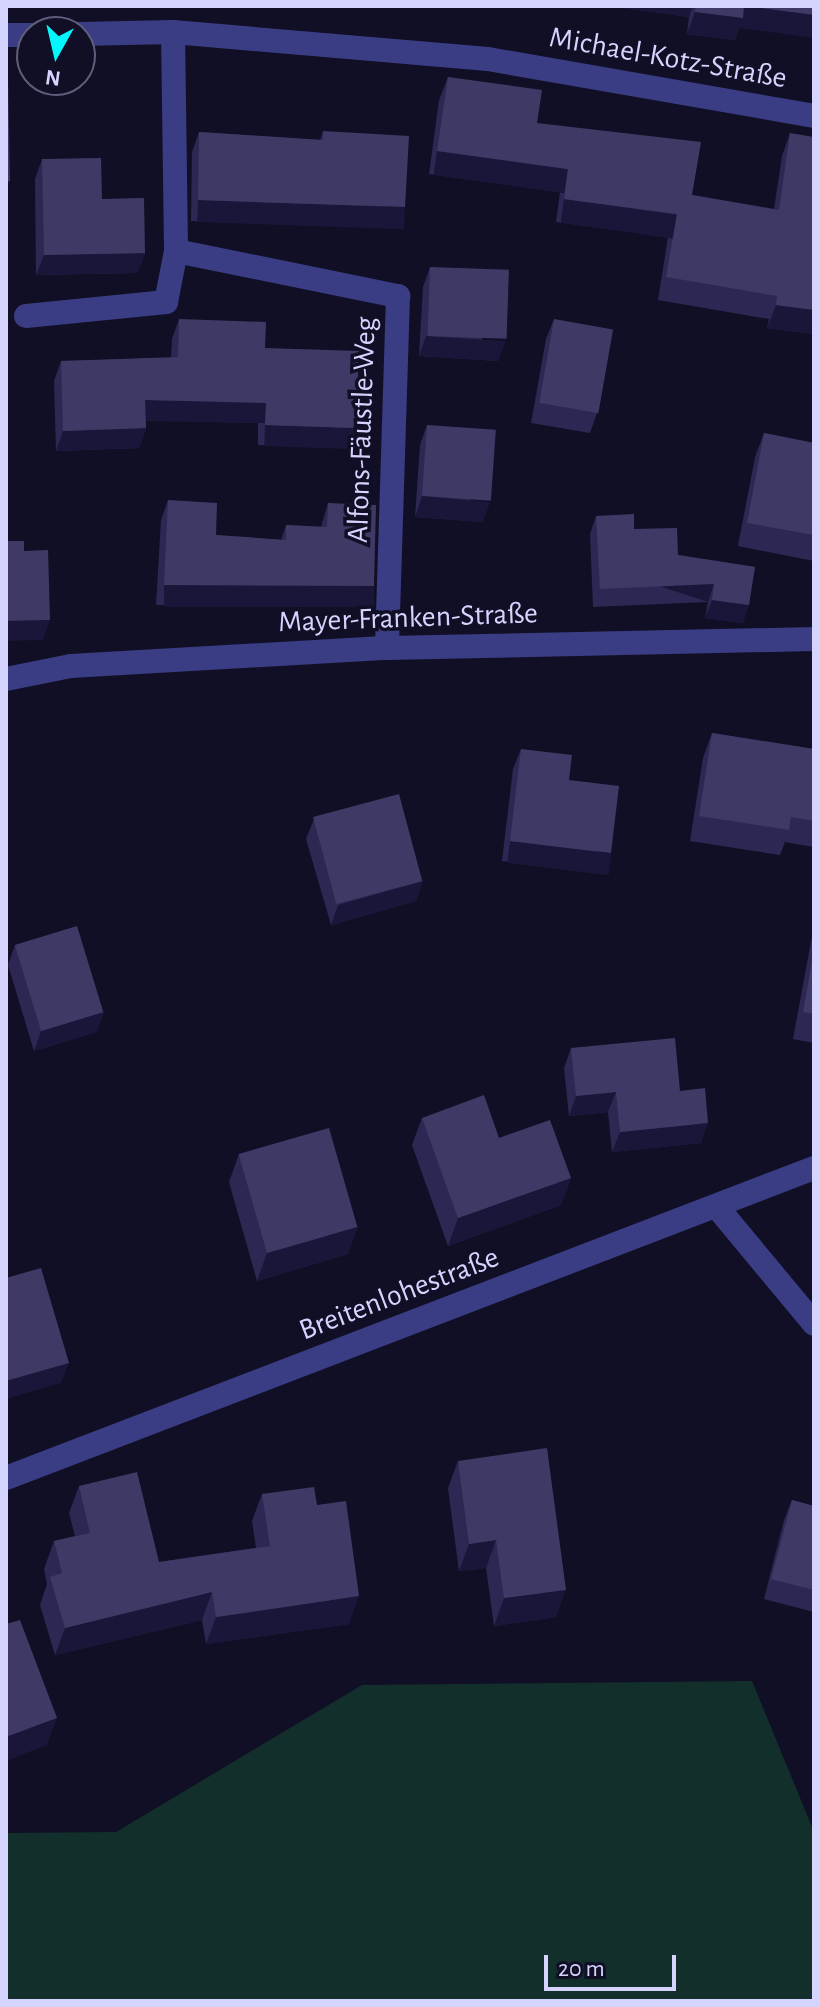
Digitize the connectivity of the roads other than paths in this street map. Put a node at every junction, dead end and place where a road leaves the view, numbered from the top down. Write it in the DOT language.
graph roads {
  1 [pos="173,32"];
  2 [pos="96,34"];
  3 [pos="814,116"];
  4 [pos="176,251"];
  5 [pos="26,316"];
  6 [pos="814,639"];
  7 [pos="387,648"];
  8 [pos="6,679"];
  9 [pos="814,1168"];
  10 [pos="717,1207"];
  11 [pos="814,1324"];
  12 [pos="6,1478"];
  1 -- 2 [label="street, Michael-Kotz-Straße"];
  1 -- 3 [label="street, Michael-Kotz-Straße"];
  1 -- 4 [label="street"];
  4 -- 5 [label="street"];
  4 -- 7 [label="street, Alfons-Fäustle-Weg"];
  6 -- 7 [label="street, Mayer-Franken-Straße"];
  7 -- 8 [label="street, Mayer-Franken-Straße"];
  9 -- 10 [label="street, Breitenlohestraße"];
  10 -- 11 [label="street"];
  10 -- 12 [label="street, Breitenlohestraße"];
}
